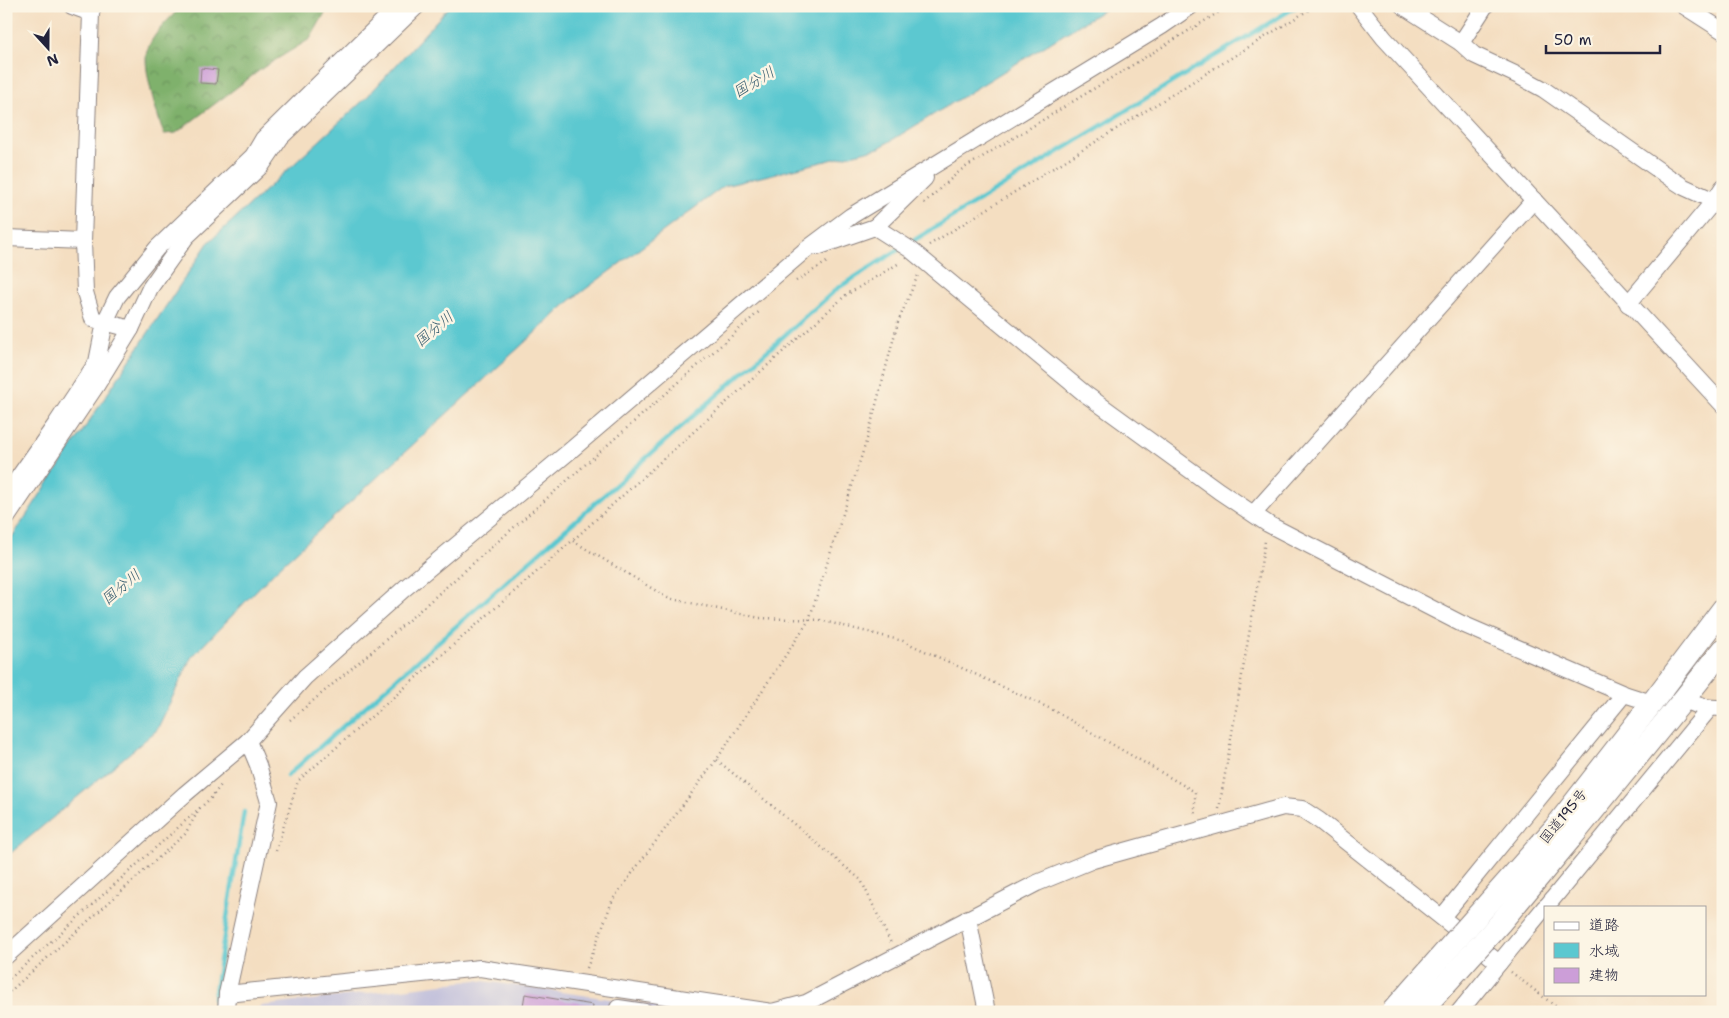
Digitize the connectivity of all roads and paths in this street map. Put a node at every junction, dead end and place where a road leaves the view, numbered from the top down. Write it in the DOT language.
graph roads {
  1 [pos="72,6"];
  2 [pos="398,6"];
  3 [pos="417,6"];
  4 [pos="1192,6"];
  5 [pos="1229,6"];
  6 [pos="1315,6"];
  7 [pos="1359,6"];
  8 [pos="1403,6"];
  9 [pos="1485,6"];
  10 [pos="1684,6"];
  11 [pos="92,10"];
  12 [pos="1723,31"];
  13 [pos="1461,43"];
  14 [pos="948,156"];
  15 [pos="1723,187"];
  16 [pos="1534,200"];
  17 [pos="1718,203"];
  18 [pos="919,206"];
  19 [pos="881,231"];
  20 [pos="6,238"];
  21 [pos="83,241"];
  22 [pos="803,252"];
  23 [pos="917,255"];
  24 [pos="837,256"];
  25 [pos="793,282"];
  26 [pos="1628,304"];
  27 [pos="763,309"];
  28 [pos="105,322"];
  29 [pos="131,329"];
  30 [pos="1723,406"];
  31 [pos="6,496"];
  32 [pos="1254,513"];
  33 [pos="6,519"];
  34 [pos="1268,524"];
  35 [pos="572,541"];
  36 [pos="1723,609"];
  37 [pos="809,620"];
  38 [pos="1723,650"];
  39 [pos="1624,694"];
  40 [pos="1684,699"];
  41 [pos="1652,703"];
  42 [pos="1716,708"];
  43 [pos="286,723"];
  44 [pos="248,742"];
  45 [pos="717,760"];
  46 [pos="222,784"];
  47 [pos="202,806"];
  48 [pos="1217,825"];
  49 [pos="1195,831"];
  50 [pos="1562,834"];
  51 [pos="275,854"];
  52 [pos="1547,906"];
  53 [pos="1544,909"];
  54 [pos="1442,917"];
  55 [pos="968,918"];
  56 [pos="897,955"];
  57 [pos="6,956"];
  58 [pos="1499,963"];
  59 [pos="6,982"];
  60 [pos="581,983"];
  61 [pos="227,994"];
  62 [pos="6,995"];
  63 [pos="226,1012"];
  64 [pos="617,1012"];
  65 [pos="645,1012"];
  66 [pos="987,1012"];
  67 [pos="1392,1012"];
  68 [pos="1420,1012"];
  69 [pos="1459,1012"];
  70 [pos="1563,1012"];
  1 -- 11 [label="street"];
  2 -- 28 [label="street"];
  3 -- 29 [label="street"];
  4 -- 14 [label="street"];
  5 -- 18 [label="path"];
  6 -- 23 [label="path"];
  7 -- 16 [label="street"];
  8 -- 13 [label="street"];
  9 -- 13 [label="street"];
  10 -- 12 [label="street"];
  11 -- 21 [label="street"];
  13 -- 17 [label="street"];
  14 -- 19 [label="street"];
  14 -- 22 [label="street"];
  15 -- 17 [label="street"];
  16 -- 26 [label="street"];
  16 -- 32 [label="street"];
  17 -- 26 [label="street"];
  19 -- 22 [label="street"];
  19 -- 23 [label="street"];
  20 -- 21 [label="street"];
  21 -- 28 [label="street"];
  22 -- 44 [label="street"];
  23 -- 32 [label="street"];
  23 -- 35 [label="path"];
  23 -- 37 [label="path"];
  24 -- 25 [label="path"];
  26 -- 30 [label="street"];
  27 -- 43 [label="path"];
  28 -- 29 [label="street"];
  28 -- 31 [label="street"];
  29 -- 33 [label="street"];
  32 -- 34 [label="street"];
  34 -- 39 [label="street"];
  34 -- 48 [label="path"];
  35 -- 37 [label="path"];
  35 -- 51 [label="path"];
  36 -- 41 [label="highway, 国道195号"];
  37 -- 45 [label="path"];
  37 -- 49 [label="path"];
  38 -- 40 [label="highway, 国道195号"];
  39 -- 41 [label="street"];
  39 -- 54 [label="street"];
  40 -- 42 [label="street"];
  40 -- 50 [label="highway, 国道195号"];
  41 -- 50 [label="highway, 国道195号"];
  42 -- 52 [label="street"];
  44 -- 57 [label="street"];
  44 -- 61 [label="street"];
  45 -- 56 [label="path"];
  45 -- 60 [label="path"];
  46 -- 47 [label="path"];
  47 -- 59 [label="path"];
  47 -- 62 [label="path"];
  48 -- 49 [label="street"];
  48 -- 54 [label="street"];
  49 -- 55 [label="street"];
  50 -- 67 [label="highway, 国道195号, bridge"];
  50 -- 68 [label="highway, 国道195号, bridge"];
  53 -- 58 [label="street"];
  54 -- 58 [label="street"];
  55 -- 56 [label="street"];
  55 -- 66 [label="street"];
  56 -- 60 [label="street"];
  58 -- 69 [label="street"];
  58 -- 70 [label="path"];
  60 -- 61 [label="street"];
  61 -- 63 [label="street"];
  64 -- 65 [label="street"];
}
